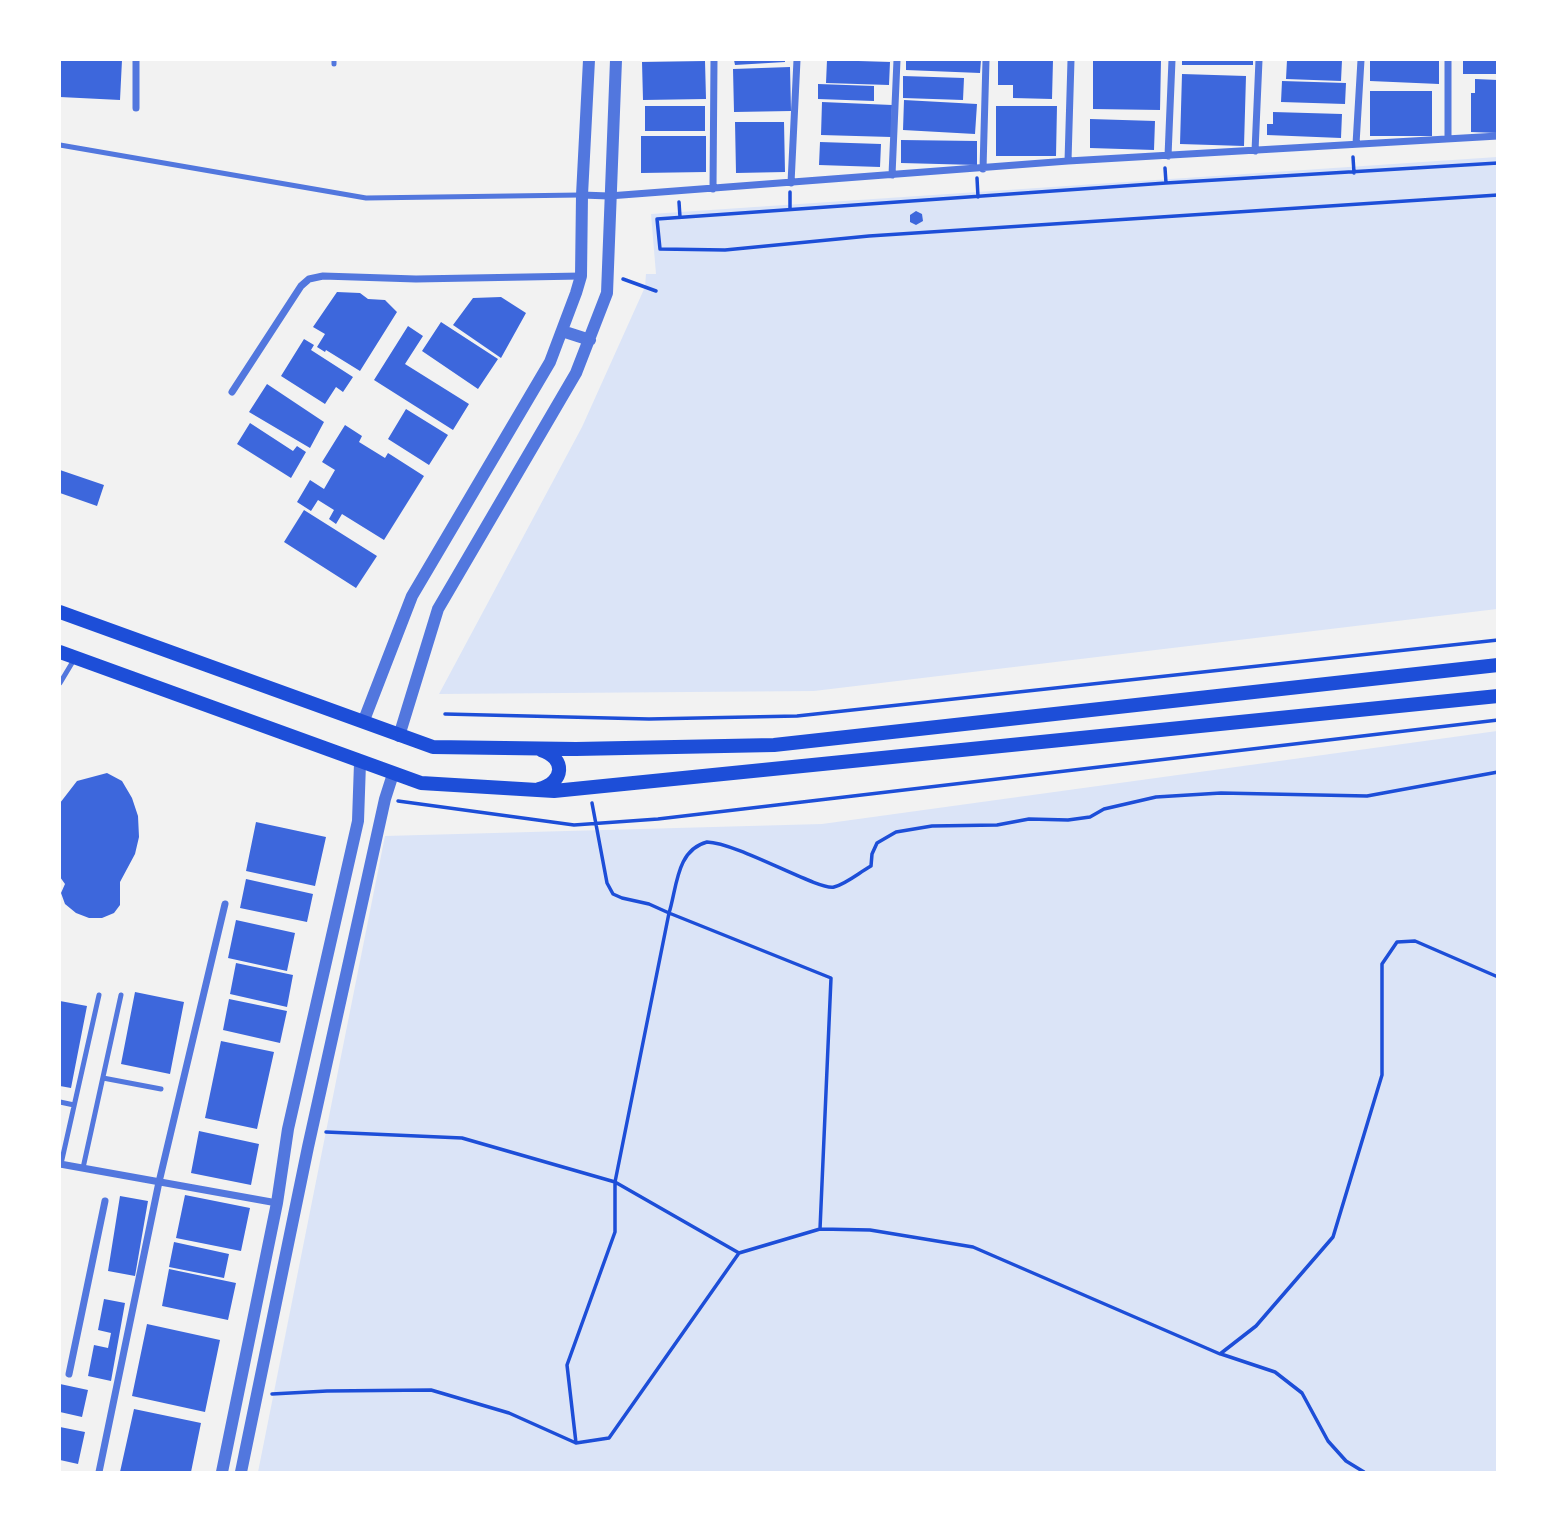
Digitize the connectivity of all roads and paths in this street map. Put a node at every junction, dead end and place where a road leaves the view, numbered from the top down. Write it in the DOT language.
graph roads {
  1 [pos="136,60"];
  2 [pos="589,60"];
  3 [pos="616,60"];
  4 [pos="714,60"];
  5 [pos="797,60"];
  6 [pos="897,60"];
  7 [pos="986,60"];
  8 [pos="1071,60"];
  9 [pos="1171,60"];
  10 [pos="1259,60"];
  11 [pos="1361,60"];
  12 [pos="1448,60"];
  13 [pos="136,108"];
  14 [pos="1497,136"];
  15 [pos="1448,139"];
  16 [pos="1356,144"];
  17 [pos="60,145"];
  18 [pos="1255,151"];
  19 [pos="1168,156"];
  20 [pos="1068,161"];
  21 [pos="1354,163"];
  22 [pos="1497,163"];
  23 [pos="983,169"];
  24 [pos="1354,173"];
  25 [pos="892,175"];
  26 [pos="1165,175"];
  27 [pos="791,183"];
  28 [pos="1166,183"];
  29 [pos="978,188"];
  30 [pos="713,189"];
  31 [pos="582,195"];
  32 [pos="1497,195"];
  33 [pos="609,197"];
  34 [pos="978,197"];
  35 [pos="790,200"];
  36 [pos="680,207"];
  37 [pos="790,210"];
  38 [pos="680,218"];
  39 [pos="608,273"];
  40 [pos="581,276"];
  41 [pos="656,291"];
  42 [pos="562,331"];
  43 [pos="590,340"];
  44 [pos="232,392"];
  45 [pos="60,612"];
  46 [pos="1497,640"];
  47 [pos="60,652"];
  48 [pos="75,658"];
  49 [pos="1497,665"];
  50 [pos="60,683"];
  51 [pos="1497,696"];
  52 [pos="445,714"];
  53 [pos="364,720"];
  54 [pos="1497,720"];
  55 [pos="399,736"];
  56 [pos="536,748"];
  57 [pos="360,763"];
  58 [pos="1497,772"];
  59 [pos="393,774"];
  60 [pos="590,787"];
  61 [pos="533,789"];
  62 [pos="385,799"];
  63 [pos="225,904"];
  64 [pos="669,913"];
  65 [pos="1497,977"];
  66 [pos="99,995"];
  67 [pos="121,995"];
  68 [pos="103,1078"];
  69 [pos="161,1089"];
  70 [pos="60,1102"];
  71 [pos="74,1105"];
  72 [pos="327,1131"];
  73 [pos="60,1164"];
  74 [pos="83,1168"];
  75 [pos="159,1182"];
  76 [pos="615,1182"];
  77 [pos="105,1201"];
  78 [pos="277,1203"];
  79 [pos="820,1229"];
  80 [pos="739,1253"];
  81 [pos="1220,1354"];
  82 [pos="69,1374"];
  83 [pos="274,1392"];
  84 [pos="576,1443"];
  85 [pos="99,1472"];
  86 [pos="222,1472"];
  87 [pos="241,1472"];
  88 [pos="1364,1472"];
  1 -- 13 [label="street"];
  2 -- 31 [label="street"];
  3 -- 33 [label="street"];
  4 -- 30 [label="street"];
  5 -- 27 [label="street"];
  6 -- 25 [label="street"];
  7 -- 23 [label="street"];
  8 -- 20 [label="street"];
  9 -- 19 [label="street"];
  10 -- 18 [label="street"];
  11 -- 16 [label="street"];
  12 -- 15 [label="street"];
  14 -- 15 [label="street"];
  15 -- 16 [label="street"];
  16 -- 18 [label="street"];
  17 -- 31 [label="lane"];
  18 -- 19 [label="street"];
  19 -- 20 [label="street"];
  20 -- 23 [label="street"];
  21 -- 24 [label="path"];
  22 -- 24 [label="path"];
  23 -- 25 [label="street"];
  24 -- 28 [label="path"];
  25 -- 27 [label="street"];
  26 -- 28 [label="path"];
  27 -- 30 [label="street"];
  28 -- 34 [label="path"];
  29 -- 34 [label="path"];
  30 -- 33 [label="street"];
  31 -- 33 [label="street"];
  31 -- 40 [label="street"];
  32 -- 38 [label="path"];
  33 -- 39 [label="street"];
  34 -- 37 [label="path"];
  35 -- 37 [label="path"];
  36 -- 38 [label="path"];
  37 -- 38 [label="path"];
  39 -- 41 [label="path"];
  39 -- 43 [label="street"];
  40 -- 42 [label="street"];
  40 -- 44 [label="street"];
  42 -- 43 [label="street"];
  42 -- 53 [label="street"];
  43 -- 55 [label="street"];
  45 -- 53 [label="main road"];
  46 -- 52 [label="path"];
  47 -- 48 [label="main road"];
  48 -- 50 [label="lane"];
  48 -- 57 [label="main road"];
  49 -- 56 [label="main road"];
  51 -- 60 [label="main road"];
  53 -- 55 [label="main road"];
  54 -- 62 [label="path"];
  55 -- 56 [label="main road"];
  56 -- 61 [label="main road"];
  57 -- 59 [label="main road"];
  57 -- 78 [label="street"];
  58 -- 64 [label="path"];
  59 -- 61 [label="main road"];
  59 -- 62 [label="street"];
  60 -- 61 [label="main road"];
  60 -- 64 [label="path"];
  62 -- 87 [label="street"];
  63 -- 75 [label="street"];
  64 -- 76 [label="path"];
  64 -- 79 [label="path"];
  65 -- 81 [label="path"];
  66 -- 71 [label="lane"];
  67 -- 68 [label="lane"];
  68 -- 69 [label="lane"];
  68 -- 74 [label="lane"];
  70 -- 71 [label="lane"];
  71 -- 73 [label="lane"];
  72 -- 76 [label="path"];
  73 -- 74 [label="street"];
  74 -- 75 [label="street"];
  75 -- 78 [label="street"];
  75 -- 85 [label="street"];
  76 -- 80 [label="path"];
  76 -- 84 [label="path"];
  77 -- 82 [label="street"];
  78 -- 86 [label="street"];
  79 -- 80 [label="path"];
  79 -- 81 [label="path"];
  80 -- 84 [label="path"];
  81 -- 88 [label="path"];
  83 -- 84 [label="path"];
}
